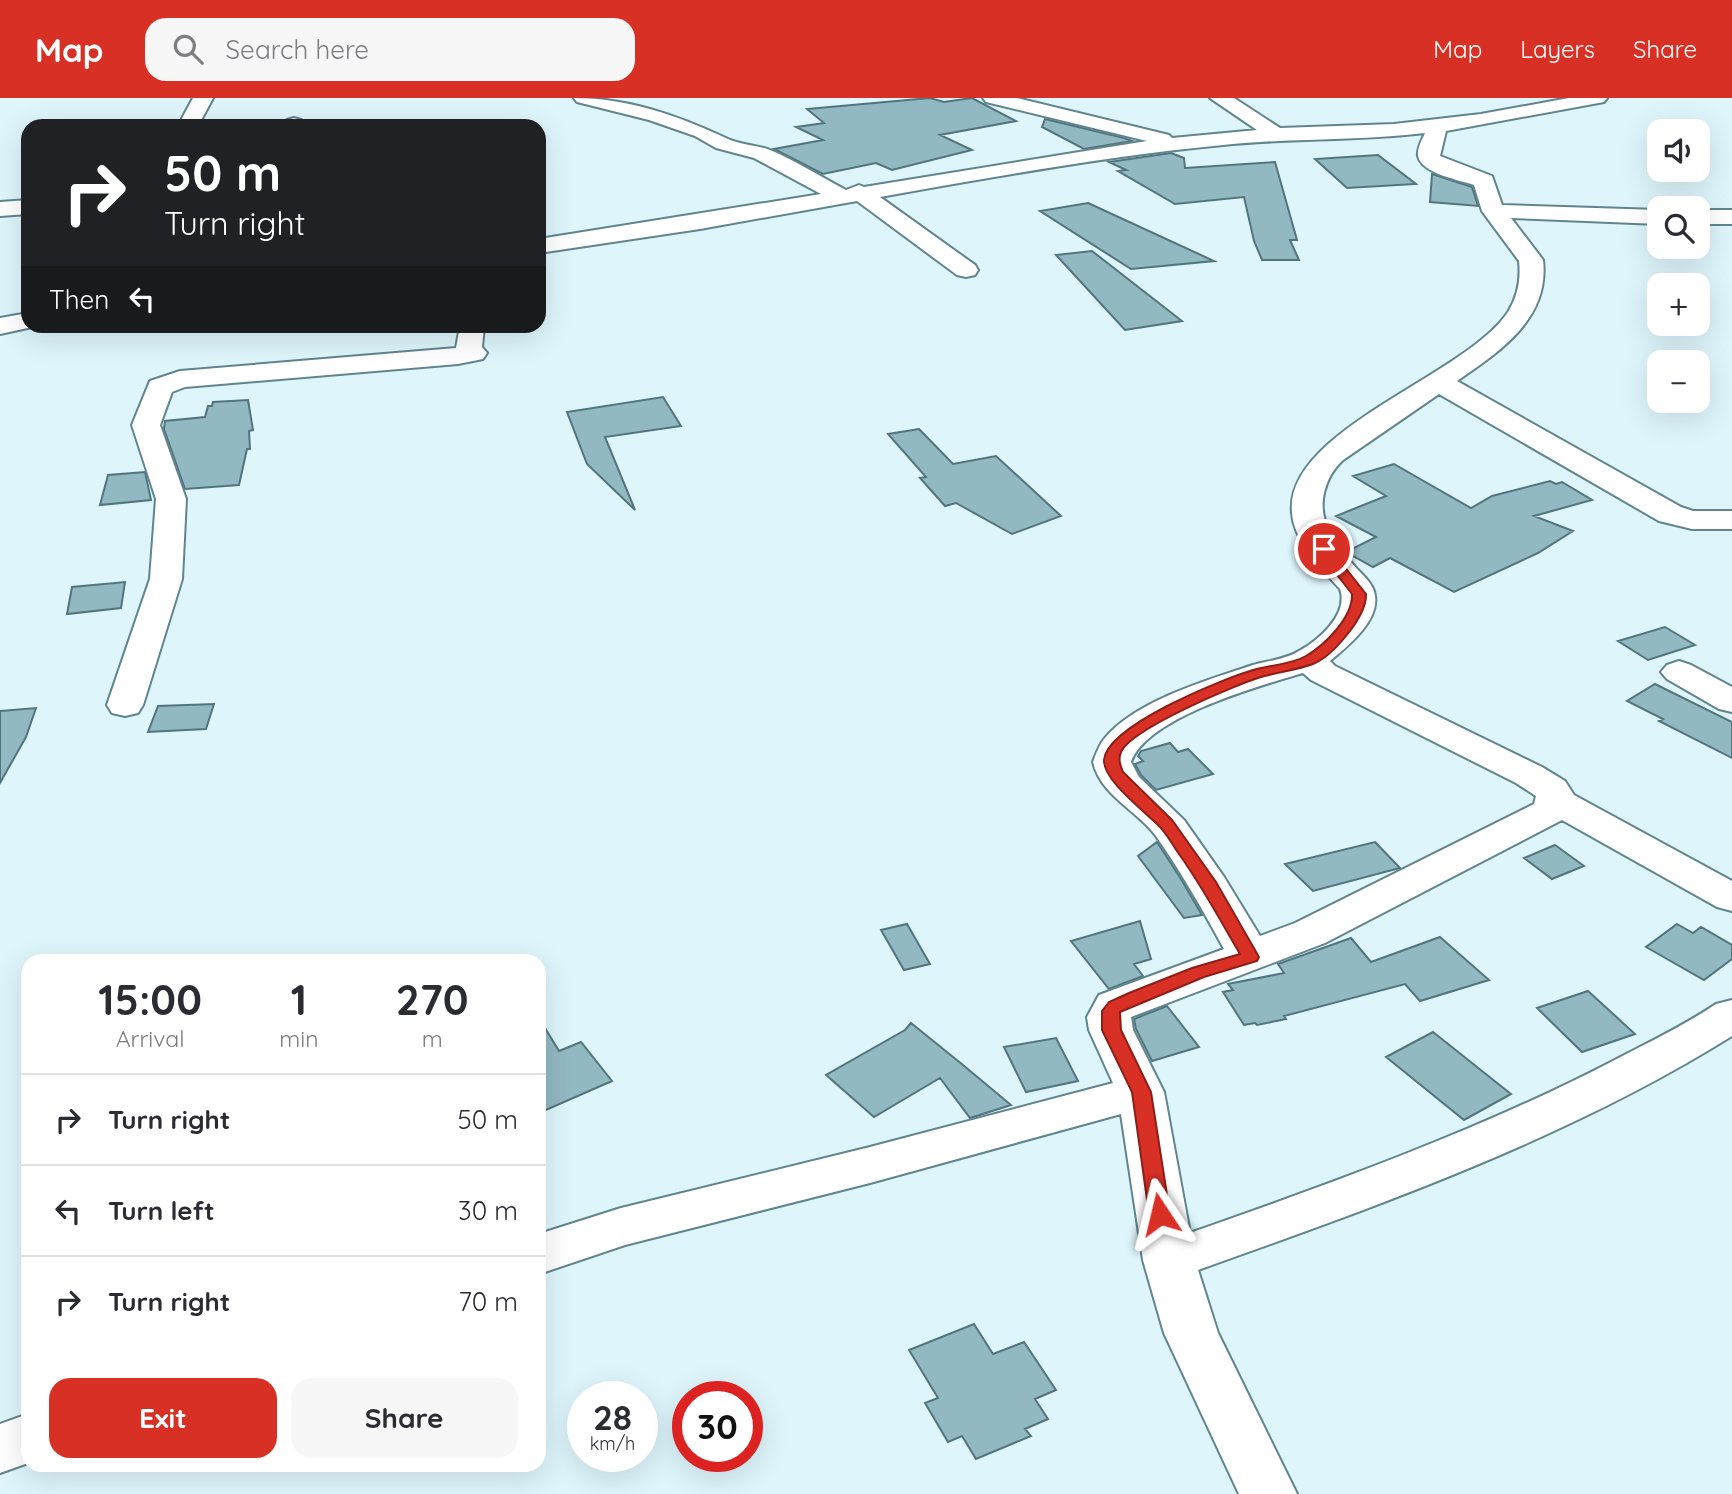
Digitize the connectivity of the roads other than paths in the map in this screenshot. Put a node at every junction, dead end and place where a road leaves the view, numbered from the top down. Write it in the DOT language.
graph roads {
  1 [pos="202,98"];
  2 [pos="584,98"];
  3 [pos="993,98"];
  4 [pos="1220,98"];
  5 [pos="1597,98"];
  6 [pos="1471,103"];
  7 [pos="1501,118"];
  8 [pos="192,119"];
  9 [pos="1438,126"];
  10 [pos="1275,134"];
  11 [pos="1181,143"];
  12 [pos="850,194"];
  13 [pos="21,208"];
  14 [pos="0,209"];
  15 [pos="1493,211"];
  16 [pos="1647,217"];
  17 [pos="1710,217"];
  18 [pos="1732,217"];
  19 [pos="546,245"];
  20 [pos="966,270"];
  21 [pos="21,322"];
  22 [pos="0,326"];
  23 [pos="471,333"];
  24 [pos="1436,382"];
  25 [pos="1732,520"];
  26 [pos="1310,660"];
  27 [pos="1679,671"];
  28 [pos="1732,701"];
  29 [pos="125,705"];
  30 [pos="1556,801"];
  31 [pos="1732,898"];
  32 [pos="1250,957"];
  33 [pos="1732,1015"];
  34 [pos="1141,1092"];
  35 [pos="546,1252"];
  36 [pos="1169,1260"];
  37 [pos="21,1441"];
  38 [pos="0,1449"];
  39 [pos="1268,1494"];
  1 -- 8 [label="street"];
  2 -- 12 [label="street"];
  3 -- 11 [label="street"];
  4 -- 10 [label="street"];
  5 -- 7 [label="street"];
  6 -- 7 [label="street"];
  7 -- 9 [label="street"];
  9 -- 10 [label="street"];
  9 -- 15 [label="street"];
  10 -- 11 [label="street"];
  11 -- 12 [label="street"];
  12 -- 19 [label="street"];
  12 -- 20 [label="street"];
  13 -- 14 [label="street"];
  15 -- 16 [label="street"];
  15 -- 24 [label="street"];
  17 -- 18 [label="street"];
  21 -- 22 [label="street"];
  23 -- 29 [label="street"];
  24 -- 25 [label="street"];
  24 -- 26 [label="street"];
  26 -- 30 [label="street"];
  26 -- 32 [label="street"];
  27 -- 28 [label="street"];
  30 -- 31 [label="street"];
  30 -- 32 [label="street"];
  32 -- 34 [label="street"];
  33 -- 36 [label="street"];
  34 -- 35 [label="street"];
  34 -- 36 [label="street"];
  36 -- 39 [label="street"];
  37 -- 38 [label="street"];
}
